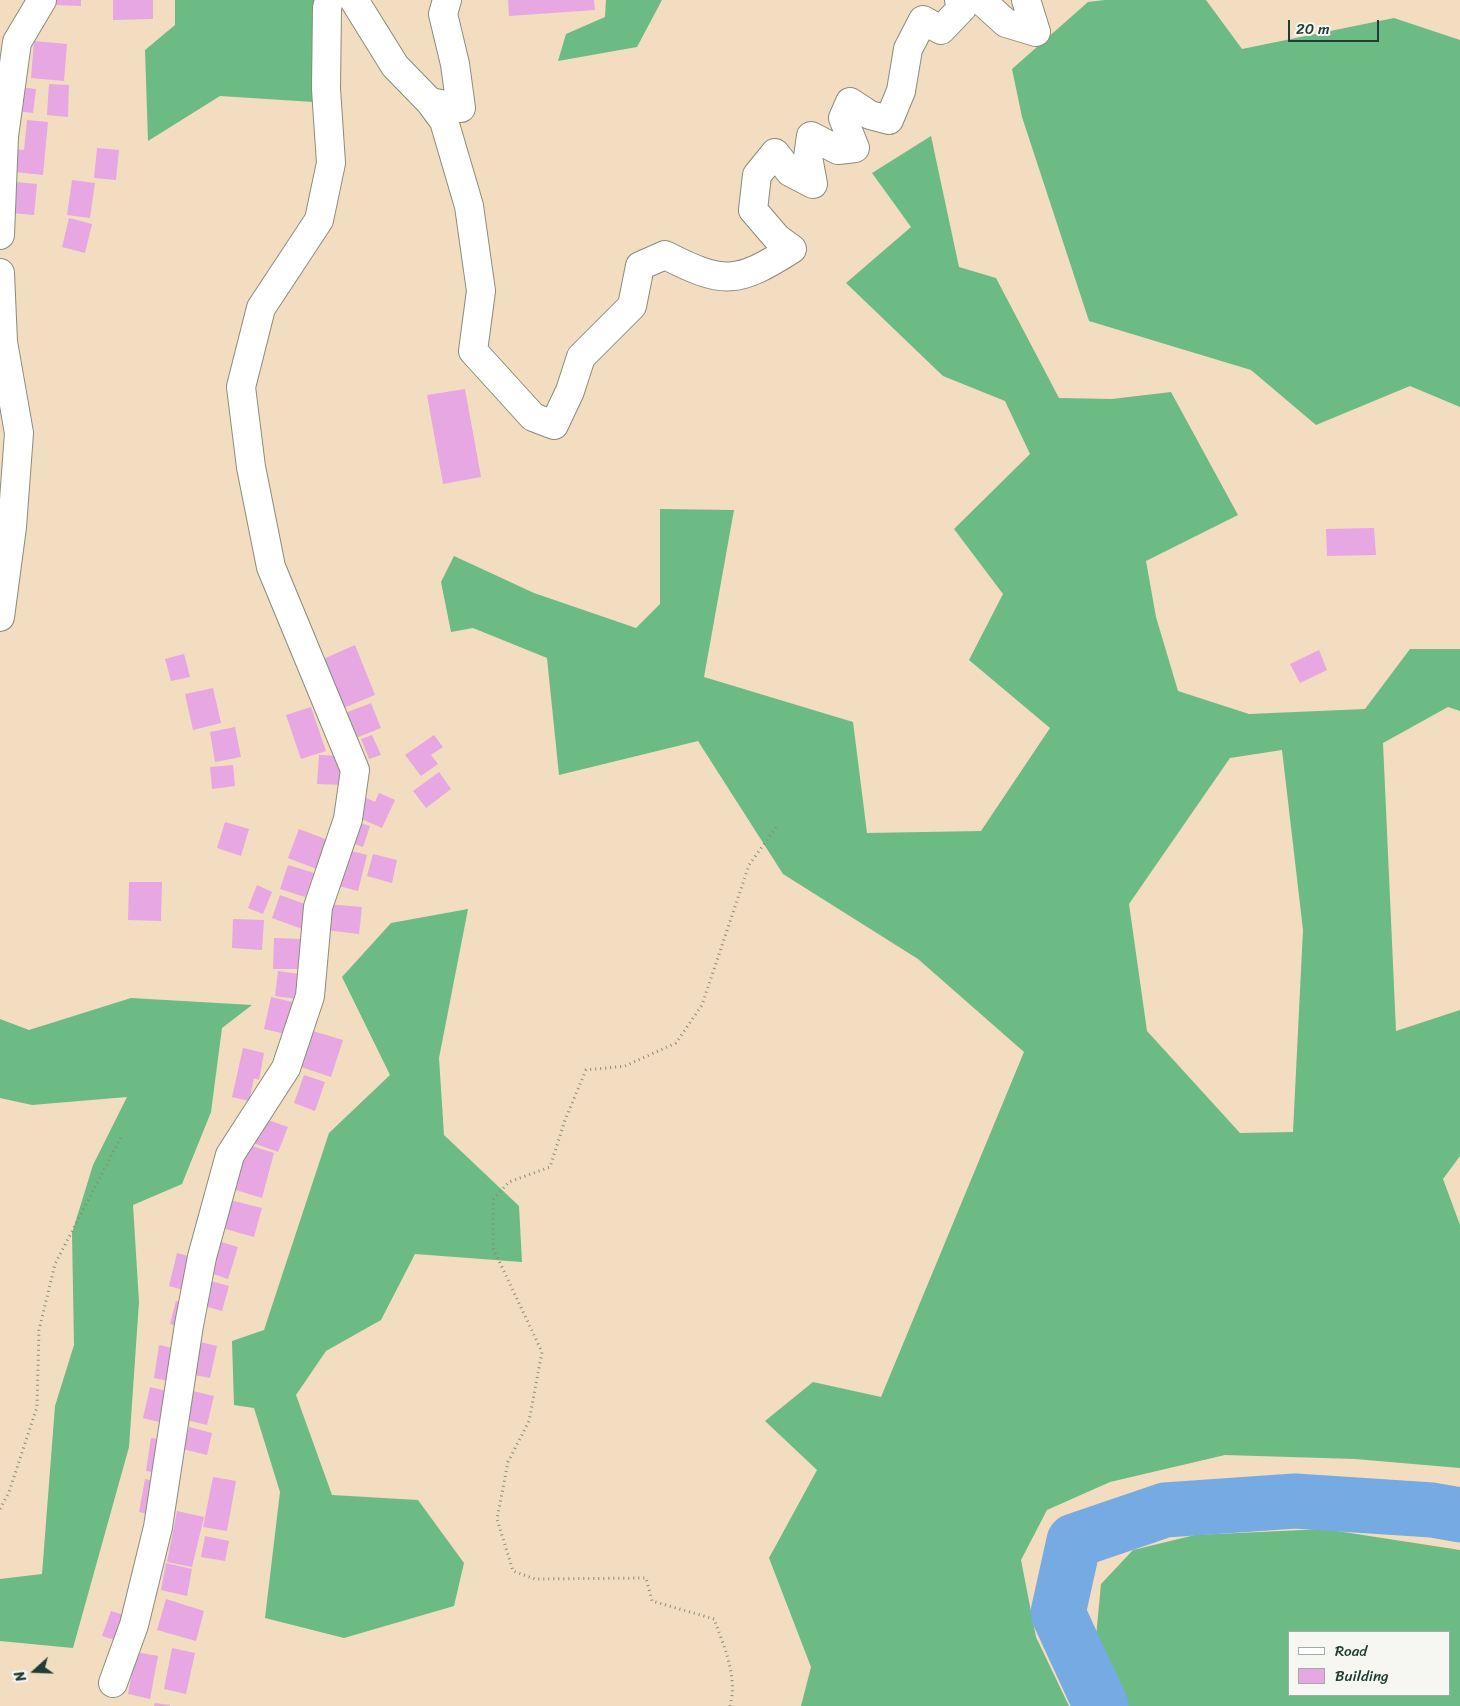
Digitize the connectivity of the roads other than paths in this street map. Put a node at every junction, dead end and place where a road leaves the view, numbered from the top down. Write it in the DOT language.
graph roads {
  1 [pos="42,0"];
  2 [pos="329,0"];
  3 [pos="354,0"];
  4 [pos="447,0"];
  5 [pos="959,0"];
  6 [pos="985,0"];
  7 [pos="1026,0"];
  8 [pos="430,102"];
  9 [pos="0,235"];
  10 [pos="0,273"];
  11 [pos="0,617"];
  12 [pos="113,1683"];
  1 -- 9 [label="street"];
  2 -- 12 [label="street"];
  3 -- 8 [label="street"];
  4 -- 8 [label="street"];
  5 -- 8 [label="street"];
  6 -- 7 [label="street"];
  10 -- 11 [label="street"];
}
